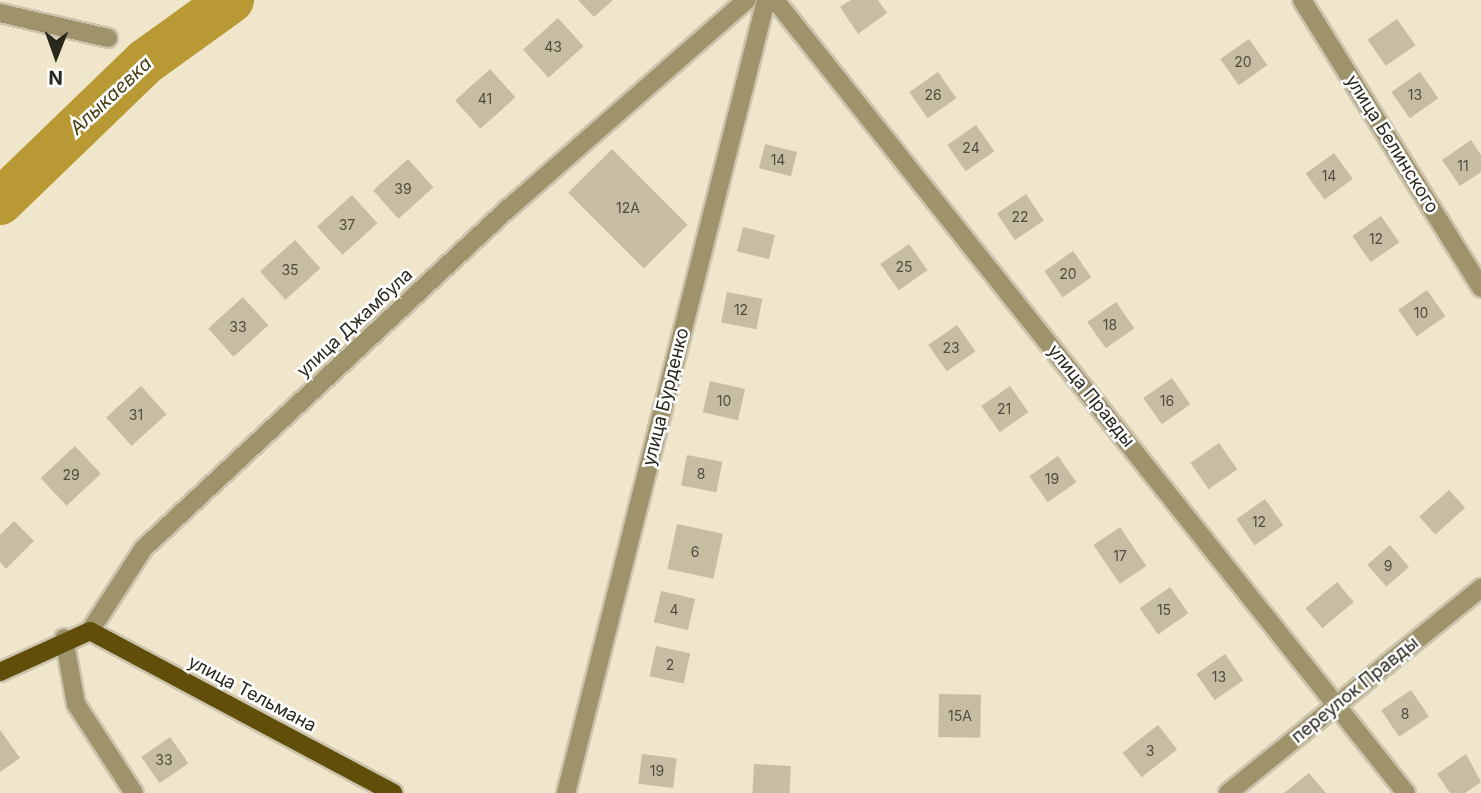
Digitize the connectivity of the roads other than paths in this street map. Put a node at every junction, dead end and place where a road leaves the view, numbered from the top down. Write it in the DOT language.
graph roads {
  1 [pos="747,0"];
  2 [pos="766,0"];
  3 [pos="775,0"];
  4 [pos="1302,0"];
  5 [pos="0,13"];
  6 [pos="108,37"];
  7 [pos="1481,288"];
  8 [pos="1481,588"];
  9 [pos="90,631"];
  10 [pos="64,638"];
  11 [pos="0,672"];
  12 [pos="1338,705"];
  13 [pos="134,793"];
  14 [pos="394,793"];
  15 [pos="566,793"];
  16 [pos="1228,793"];
  17 [pos="1406,793"];
  1 -- 9 [label="street, улица Джамбула"];
  2 -- 15 [label="street, улица Бурденко"];
  3 -- 12 [label="street, улица Правды"];
  4 -- 7 [label="street, улица Белинского"];
  5 -- 6 [label="street"];
  8 -- 12 [label="street, переулок Правды"];
  9 -- 10 [label="main road"];
  9 -- 14 [label="main road, улица Тельмана"];
  10 -- 11 [label="main road"];
  10 -- 13 [label="street"];
  12 -- 16 [label="street, переулок Правды"];
  12 -- 17 [label="street, улица Правды"];
}
